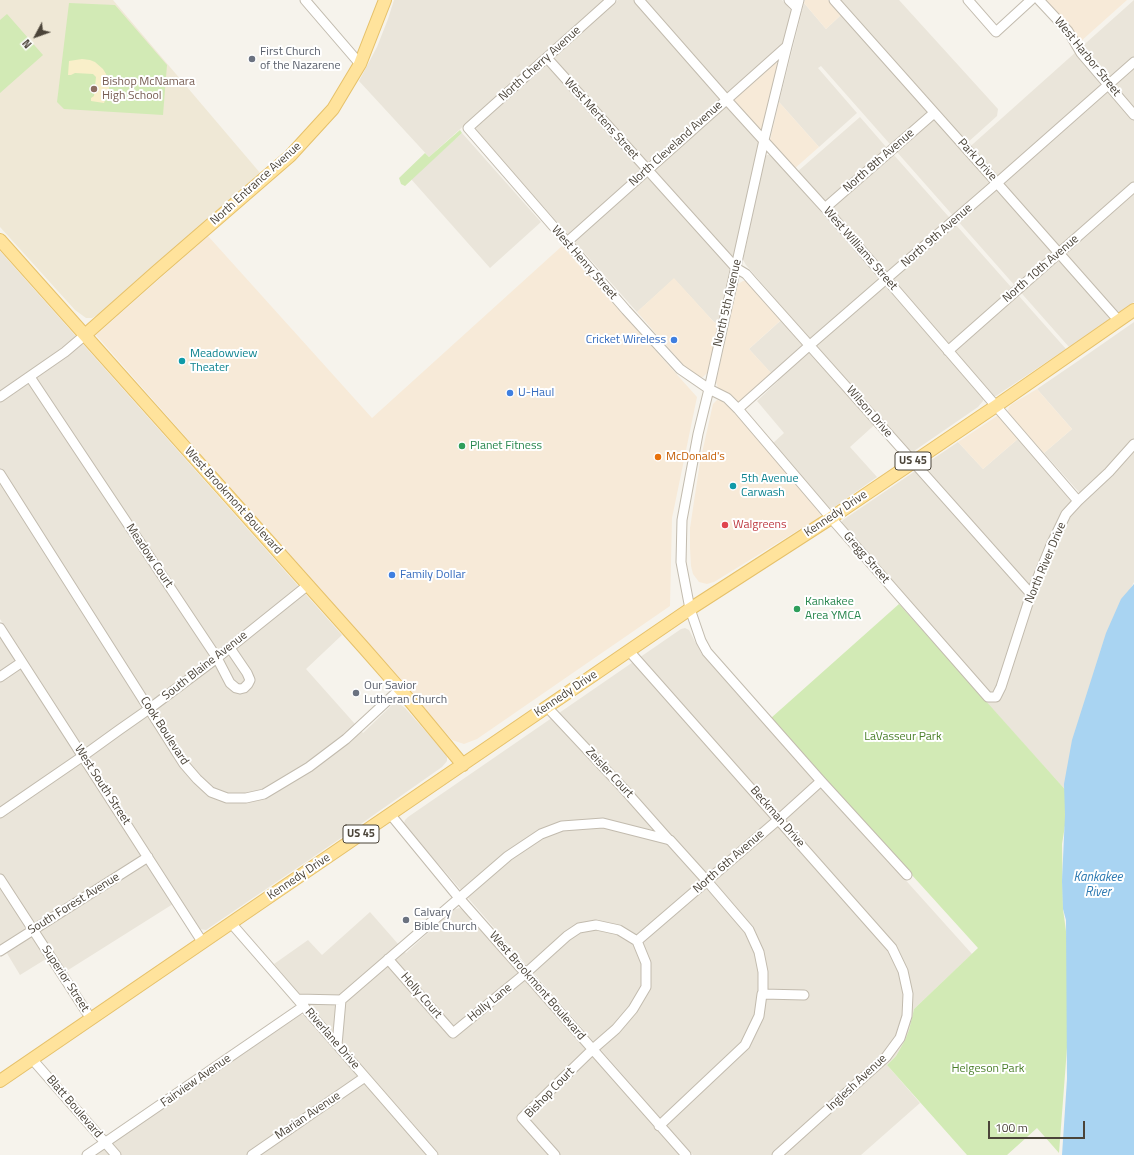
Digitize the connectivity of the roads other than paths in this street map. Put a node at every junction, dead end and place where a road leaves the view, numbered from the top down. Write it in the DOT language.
graph roads {
  1 [pos="305,0"];
  2 [pos="385,0"];
  3 [pos="611,0"];
  4 [pos="639,0"];
  5 [pos="789,0"];
  6 [pos="834,0"];
  7 [pos="968,0"];
  8 [pos="1031,0"];
  9 [pos="1039,0"];
  10 [pos="798,4"];
  11 [pos="786,46"];
  12 [pos="547,58"];
  13 [pos="1134,62"];
  14 [pos="360,64"];
  15 [pos="1108,85"];
  16 [pos="726,99"];
  17 [pos="934,113"];
  18 [pos="1134,115"];
  19 [pos="468,128"];
  20 [pos="764,140"];
  21 [pos="647,170"];
  22 [pos="998,183"];
  23 [pos="1134,187"];
  24 [pos="824,208"];
  25 [pos="0,240"];
  26 [pos="567,242"];
  27 [pos="1059,253"];
  28 [pos="736,268"];
  29 [pos="886,280"];
  30 [pos="1134,310"];
  31 [pos="1119,321"];
  32 [pos="85,335"];
  33 [pos="810,345"];
  34 [pos="948,351"];
  35 [pos="30,377"];
  36 [pos="709,389"];
  37 [pos="0,397"];
  38 [pos="996,406"];
  39 [pos="738,409"];
  40 [pos="1134,444"];
  41 [pos="913,462"];
  42 [pos="0,474"];
  43 [pos="1078,501"];
  44 [pos="831,518"];
  45 [pos="308,585"];
  46 [pos="1031,594"];
  47 [pos="690,609"];
  48 [pos="0,628"];
  49 [pos="230,648"];
  50 [pos="630,651"];
  51 [pos="217,658"];
  52 [pos="22,662"];
  53 [pos="0,677"];
  54 [pos="400,689"];
  55 [pos="988,697"];
  56 [pos="547,707"];
  57 [pos="149,709"];
  58 [pos="83,756"];
  59 [pos="463,765"];
  60 [pos="821,781"];
  61 [pos="0,813"];
  62 [pos="390,814"];
  63 [pos="779,819"];
  64 [pos="670,840"];
  65 [pos="148,857"];
  66 [pos="907,875"];
  67 [pos="0,879"];
  68 [pos="707,881"];
  69 [pos="460,898"];
  70 [pos="231,923"];
  71 [pos="33,930"];
  72 [pos="637,941"];
  73 [pos="203,942"];
  74 [pos="0,951"];
  75 [pos="388,960"];
  76 [pos="526,973"];
  77 [pos="763,994"];
  78 [pos="908,994"];
  79 [pos="804,996"];
  80 [pos="297,998"];
  81 [pos="341,1000"];
  82 [pos="304,1006"];
  83 [pos="91,1019"];
  84 [pos="453,1033"];
  85 [pos="337,1045"];
  86 [pos="593,1049"];
  87 [pos="32,1059"];
  88 [pos="365,1077"];
  89 [pos="0,1081"];
  90 [pos="660,1126"];
  91 [pos="106,1143"];
  92 [pos="87,1155"];
  93 [pos="116,1155"];
  94 [pos="252,1155"];
  95 [pos="433,1155"];
  96 [pos="555,1155"];
  97 [pos="686,1155"];
  98 [pos="777,1155"];
  1 -- 14 [label="street"];
  2 -- 14 [label="main road, North Entrance Avenue"];
  3 -- 12 [label="street, North Cherry Avenue"];
  4 -- 16 [label="street, West Williams Street"];
  5 -- 10 [label="street"];
  6 -- 17 [label="street, Park Drive"];
  7 -- 8 [label="street"];
  9 -- 15 [label="street, West Harbor Street"];
  10 -- 11 [label="street, North 5th Avenue"];
  11 -- 16 [label="street, North Cleveland Avenue"];
  11 -- 20 [label="street, North 5th Avenue"];
  12 -- 19 [label="street, North Cherry Avenue"];
  12 -- 21 [label="street, West Mertens Street"];
  13 -- 15 [label="street, North 9th Avenue"];
  14 -- 32 [label="main road, North Entrance Avenue"];
  15 -- 18 [label="street, West Harbor Street"];
  15 -- 22 [label="street, North 9th Avenue"];
  16 -- 20 [label="street, West Williams Street"];
  16 -- 21 [label="street, North Cleveland Avenue"];
  17 -- 22 [label="street, Park Drive"];
  17 -- 24 [label="street, North 8th Avenue"];
  19 -- 26 [label="street, West Henry Street"];
  20 -- 24 [label="street, West Williams Street"];
  20 -- 28 [label="street, North 5th Avenue"];
  21 -- 26 [label="street, North Cleveland Avenue"];
  21 -- 28 [label="street, West Mertens Street"];
  22 -- 27 [label="street, Park Drive"];
  22 -- 29 [label="street, North 9th Avenue"];
  23 -- 27 [label="street, North 10th Avenue"];
  24 -- 29 [label="street, West Williams Street"];
  25 -- 32 [label="main road, West Brookmont Boulevard"];
  26 -- 36 [label="street, West Henry Street"];
  27 -- 31 [label="street, Park Drive"];
  27 -- 34 [label="street, North 10th Avenue"];
  28 -- 33 [label="street, Wilson Drive"];
  28 -- 36 [label="street, North 5th Avenue"];
  29 -- 33 [label="street, North 9th Avenue"];
  29 -- 34 [label="street, West Williams Street"];
  30 -- 31 [label="main road, Kennedy Drive / US 45"];
  31 -- 38 [label="main road, Kennedy Drive / US 45"];
  32 -- 35 [label="street"];
  32 -- 45 [label="main road, West Brookmont Boulevard"];
  33 -- 39 [label="street, North 9th Avenue"];
  33 -- 41 [label="street, Wilson Drive"];
  34 -- 38 [label="street, West Williams Street"];
  35 -- 37 [label="street"];
  35 -- 51 [label="street, Meadow Court"];
  36 -- 39 [label="street, Gregg Street"];
  36 -- 47 [label="street, North 5th Avenue"];
  38 -- 41 [label="main road, Kennedy Drive / US 45"];
  38 -- 43 [label="street, West Williams Street"];
  39 -- 44 [label="street, Gregg Street"];
  40 -- 43 [label="street, North River Drive"];
  41 -- 44 [label="main road, Kennedy Drive / US 45"];
  41 -- 46 [label="street, Wilson Drive"];
  42 -- 57 [label="street, Cook Boulevard"];
  43 -- 46 [label="street, North River Drive"];
  44 -- 47 [label="main road, Kennedy Drive / US 45"];
  44 -- 55 [label="street, Gregg Street"];
  45 -- 49 [label="street, South Blaine Avenue"];
  45 -- 54 [label="main road, West Brookmont Boulevard"];
  46 -- 55 [label="street, North River Drive"];
  47 -- 50 [label="main road, Kennedy Drive / US 45"];
  47 -- 60 [label="street, North 5th Avenue"];
  48 -- 52 [label="street, West South Street"];
  49 -- 51 [label="street, South Blaine Avenue"];
  49 -- 51 [label="street, Meadow Court"];
  50 -- 56 [label="main road, Kennedy Drive / US 45"];
  50 -- 63 [label="street, Beckman Drive"];
  51 -- 57 [label="street, South Blaine Avenue"];
  52 -- 53 [label="street"];
  52 -- 58 [label="street, West South Street"];
  54 -- 57 [label="street, Cook Boulevard"];
  54 -- 59 [label="main road, West Brookmont Boulevard"];
  56 -- 59 [label="main road, Kennedy Drive / US 45"];
  56 -- 64 [label="street, Zeisler Court"];
  57 -- 58 [label="street, South Blaine Avenue"];
  58 -- 61 [label="street, South Blaine Avenue"];
  58 -- 65 [label="street, West South Street"];
  59 -- 62 [label="main road, Kennedy Drive / US 45"];
  60 -- 63 [label="street, North 6th Avenue"];
  60 -- 66 [label="street, North 5th Avenue"];
  62 -- 69 [label="street, West Brookmont Boulevard"];
  62 -- 70 [label="main road, Kennedy Drive / US 45"];
  63 -- 68 [label="street, North 6th Avenue"];
  63 -- 78 [label="street, Beckman Drive"];
  64 -- 68 [label="street, Zeisler Court"];
  64 -- 69 [label="street"];
  65 -- 71 [label="street, South Forest Avenue"];
  65 -- 73 [label="street, West South Street"];
  67 -- 71 [label="street, Superior Street"];
  68 -- 72 [label="street, North 6th Avenue"];
  68 -- 77 [label="street, Zeisler Court"];
  69 -- 75 [label="street"];
  69 -- 76 [label="street, West Brookmont Boulevard"];
  70 -- 73 [label="main road, Kennedy Drive / US 45"];
  70 -- 80 [label="street, Riverlane Drive"];
  71 -- 74 [label="street, South Forest Avenue"];
  71 -- 83 [label="street, Superior Street"];
  72 -- 76 [label="street"];
  72 -- 86 [label="street"];
  73 -- 83 [label="main road, Kennedy Drive / US 45"];
  75 -- 81 [label="street"];
  75 -- 84 [label="street, Holly Court"];
  76 -- 84 [label="street, Holly Lane"];
  76 -- 86 [label="street, West Brookmont Boulevard"];
  77 -- 79 [label="street"];
  77 -- 90 [label="street, Zeisler Court"];
  78 -- 98 [label="street, Inglesh Avenue"];
  80 -- 81 [label="street"];
  80 -- 82 [label="street, Riverlane Drive"];
  81 -- 85 [label="street"];
  82 -- 85 [label="street, Riverlane Drive"];
  82 -- 91 [label="street, Fairview Avenue"];
  83 -- 87 [label="main road, Kennedy Drive / US 45"];
  85 -- 88 [label="street, Riverlane Drive"];
  86 -- 90 [label="street, West Brookmont Boulevard"];
  86 -- 96 [label="street, Bishop Court"];
  87 -- 89 [label="main road, Kennedy Drive / US 45"];
  87 -- 91 [label="street, Blatt Boulevard"];
  88 -- 94 [label="street, Marian Avenue"];
  88 -- 95 [label="street, Riverlane Drive"];
  90 -- 97 [label="street, West Brookmont Boulevard"];
  91 -- 92 [label="street, Fairview Avenue"];
  91 -- 93 [label="street, Blatt Boulevard"];
}
